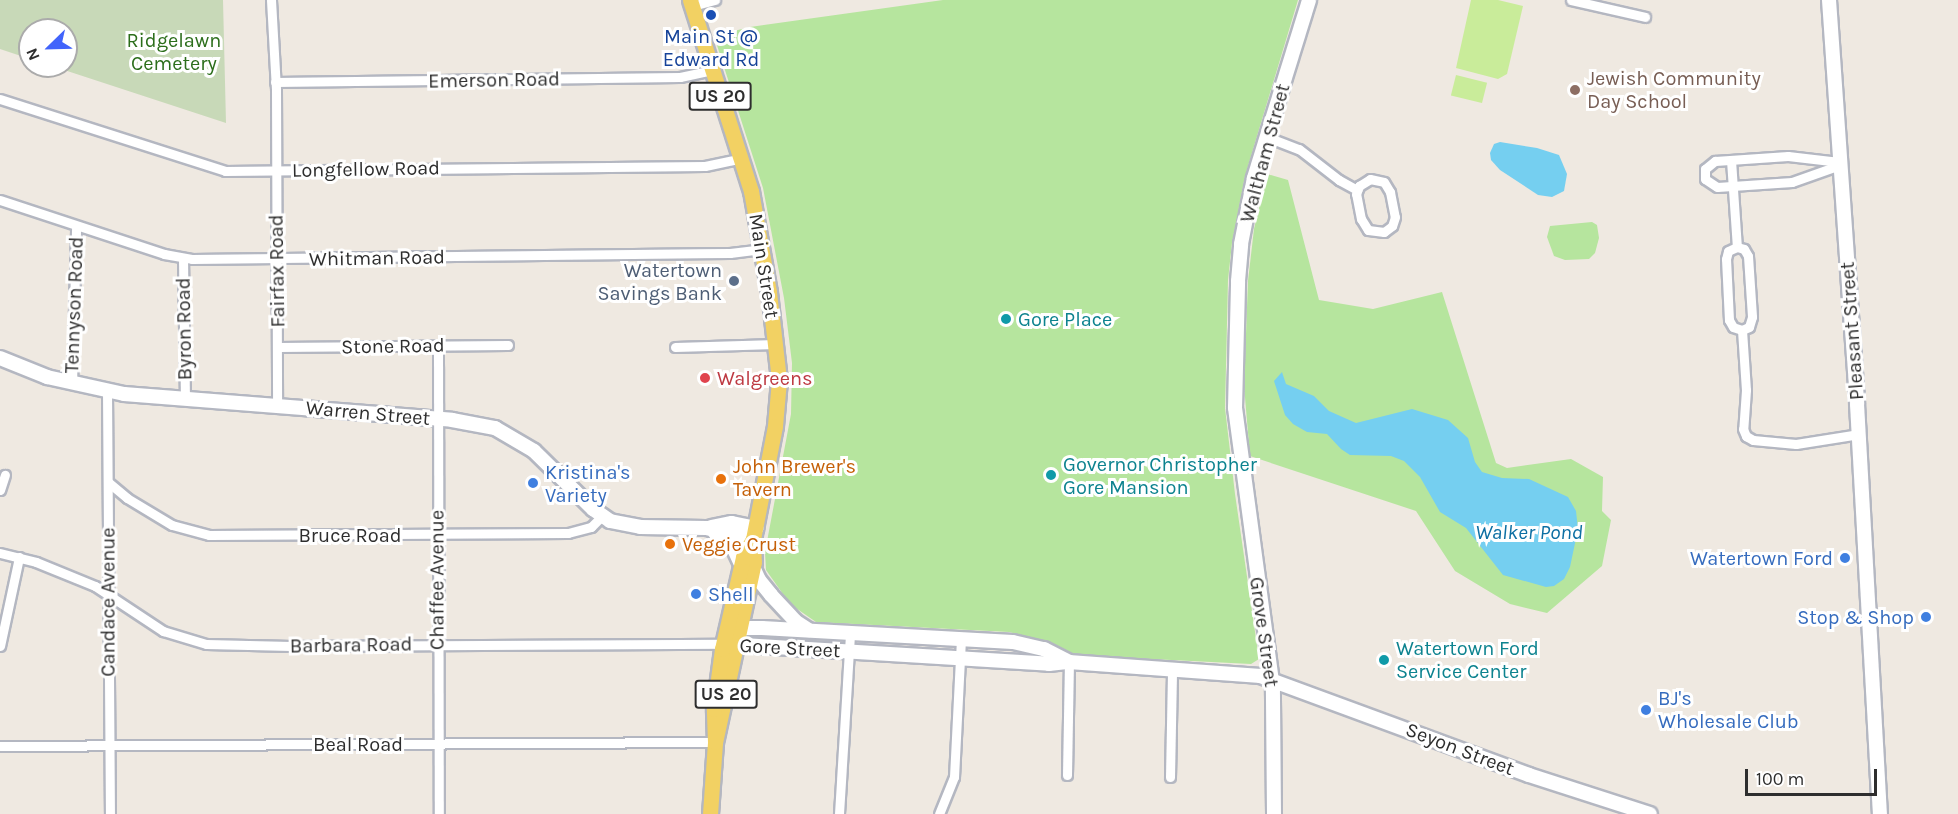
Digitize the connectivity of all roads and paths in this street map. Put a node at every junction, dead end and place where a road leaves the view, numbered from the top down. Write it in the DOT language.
graph roads {
  1 [pos="271,0"];
  2 [pos="715,0"];
  3 [pos="1309,0"];
  4 [pos="1572,0"];
  5 [pos="1829,0"];
  6 [pos="691,3"];
  7 [pos="1645,17"];
  8 [pos="712,70"];
  9 [pos="275,82"];
  10 [pos="0,99"];
  11 [pos="1267,137"];
  12 [pos="742,158"];
  13 [pos="1731,160"];
  14 [pos="1840,165"];
  15 [pos="276,171"];
  16 [pos="1733,186"];
  17 [pos="1357,190"];
  18 [pos="0,201"];
  19 [pos="76,227"];
  20 [pos="1737,247"];
  21 [pos="762,249"];
  22 [pos="183,258"];
  23 [pos="277,259"];
  24 [pos="1742,330"];
  25 [pos="776,344"];
  26 [pos="508,345"];
  27 [pos="438,346"];
  28 [pos="278,347"];
  29 [pos="675,347"];
  30 [pos="0,358"];
  31 [pos="72,384"];
  32 [pos="107,391"];
  33 [pos="185,399"];
  34 [pos="277,406"];
  35 [pos="436,419"];
  36 [pos="1858,434"];
  37 [pos="1239,452"];
  38 [pos="5,475"];
  39 [pos="108,482"];
  40 [pos="0,490"];
  41 [pos="602,516"];
  42 [pos="706,528"];
  43 [pos="754,533"];
  44 [pos="437,535"];
  45 [pos="0,553"];
  46 [pos="19,557"];
  47 [pos="747,566"];
  48 [pos="108,593"];
  49 [pos="811,631"];
  50 [pos="850,633"];
  51 [pos="732,639"];
  52 [pos="962,639"];
  53 [pos="438,644"];
  54 [pos="0,646"];
  55 [pos="850,651"];
  56 [pos="961,658"];
  57 [pos="1069,662"];
  58 [pos="1172,670"];
  59 [pos="1272,679"];
  60 [pos="715,742"];
  61 [pos="439,743"];
  62 [pos="109,745"];
  63 [pos="0,746"];
  64 [pos="1066,775"];
  65 [pos="1170,777"];
  66 [pos="942,813"];
  67 [pos="110,814"];
  68 [pos="439,814"];
  69 [pos="710,814"];
  70 [pos="839,814"];
  71 [pos="1274,814"];
  72 [pos="1650,814"];
  73 [pos="1880,814"];
  1 -- 9 [label="street, Fairfax Road"];
  2 -- 6 [label="street"];
  3 -- 11 [label="street, Waltham Street"];
  4 -- 7 [label="street"];
  5 -- 14 [label="street, Pleasant Street"];
  6 -- 8 [label="main road, Main Street / US 20"];
  8 -- 9 [label="street, Emerson Road"];
  8 -- 12 [label="main road, Main Street / US 20"];
  9 -- 15 [label="street, Fairfax Road"];
  10 -- 15 [label="street, Longfellow Road"];
  11 -- 17 [label="street"];
  11 -- 37 [label="street, Waltham Street"];
  12 -- 15 [label="street, Longfellow Road"];
  12 -- 21 [label="main road, Main Street / US 20"];
  13 -- 14 [label="street"];
  13 -- 16 [label="street"];
  13 -- 16 [label="street"];
  14 -- 16 [label="street"];
  14 -- 36 [label="street, Pleasant Street"];
  15 -- 23 [label="street, Fairfax Road"];
  16 -- 20 [label="street"];
  17 -- 17 [label="street"];
  18 -- 19 [label="street, Whitman Road"];
  19 -- 22 [label="street, Whitman Road"];
  19 -- 31 [label="street, Tennyson Road"];
  20 -- 24 [label="street"];
  20 -- 24 [label="street"];
  21 -- 23 [label="street, Whitman Road"];
  21 -- 25 [label="main road, Main Street / US 20"];
  22 -- 23 [label="street, Whitman Road"];
  22 -- 33 [label="street, Byron Road"];
  23 -- 28 [label="street, Fairfax Road"];
  24 -- 36 [label="street"];
  25 -- 29 [label="street"];
  25 -- 43 [label="main road, Main Street / US 20"];
  26 -- 27 [label="street, Stone Road"];
  27 -- 28 [label="street, Stone Road"];
  27 -- 35 [label="street, Chaffee Avenue"];
  28 -- 34 [label="street, Fairfax Road"];
  30 -- 31 [label="street, Warren Street"];
  31 -- 32 [label="street, Warren Street"];
  32 -- 33 [label="street, Warren Street"];
  32 -- 39 [label="street, Candace Avenue"];
  33 -- 34 [label="street, Warren Street"];
  34 -- 35 [label="street, Warren Street"];
  35 -- 41 [label="street, Warren Street"];
  35 -- 44 [label="street, Chaffee Avenue"];
  36 -- 73 [label="street, Pleasant Street"];
  37 -- 59 [label="street, Grove Street"];
  38 -- 40 [label="street"];
  39 -- 44 [label="street, Bruce Road"];
  39 -- 48 [label="street, Candace Avenue"];
  41 -- 42 [label="street, Warren Street"];
  41 -- 44 [label="street, Bruce Road"];
  42 -- 43 [label="street, Warren Street"];
  42 -- 47 [label="street"];
  43 -- 47 [label="main road, Main Street / US 20"];
  44 -- 53 [label="street, Chaffee Avenue"];
  45 -- 46 [label="street, Barbara Road"];
  46 -- 48 [label="street, Barbara Road"];
  46 -- 54 [label="street"];
  47 -- 49 [label="street"];
  47 -- 51 [label="main road, Main Street / US 20"];
  48 -- 53 [label="street, Barbara Road"];
  48 -- 62 [label="street, Candace Avenue"];
  49 -- 50 [label="street, Gore Street"];
  49 -- 51 [label="street, Gore Street"];
  50 -- 52 [label="street, Gore Street"];
  50 -- 55 [label="street"];
  51 -- 53 [label="street, Barbara Road"];
  51 -- 55 [label="street, Gore Street"];
  51 -- 60 [label="main road, Main Street / US 20"];
  52 -- 56 [label="street"];
  52 -- 57 [label="street, Gore Street"];
  53 -- 61 [label="street, Chaffee Avenue"];
  55 -- 56 [label="street, Gore Street"];
  55 -- 70 [label="street"];
  56 -- 57 [label="street, Gore Street"];
  56 -- 66 [label="street"];
  57 -- 58 [label="street, Gore Street"];
  57 -- 64 [label="street"];
  58 -- 59 [label="street, Gore Street"];
  58 -- 65 [label="street"];
  59 -- 71 [label="street, Grove Street"];
  59 -- 72 [label="street, Seyon Street"];
  60 -- 61 [label="street, Beal Road"];
  60 -- 69 [label="main road, Main Street / US 20"];
  61 -- 62 [label="street, Beal Road"];
  61 -- 68 [label="street, Chaffee Avenue"];
  62 -- 63 [label="street, Beal Road"];
  62 -- 67 [label="street, Candace Avenue"];
}
